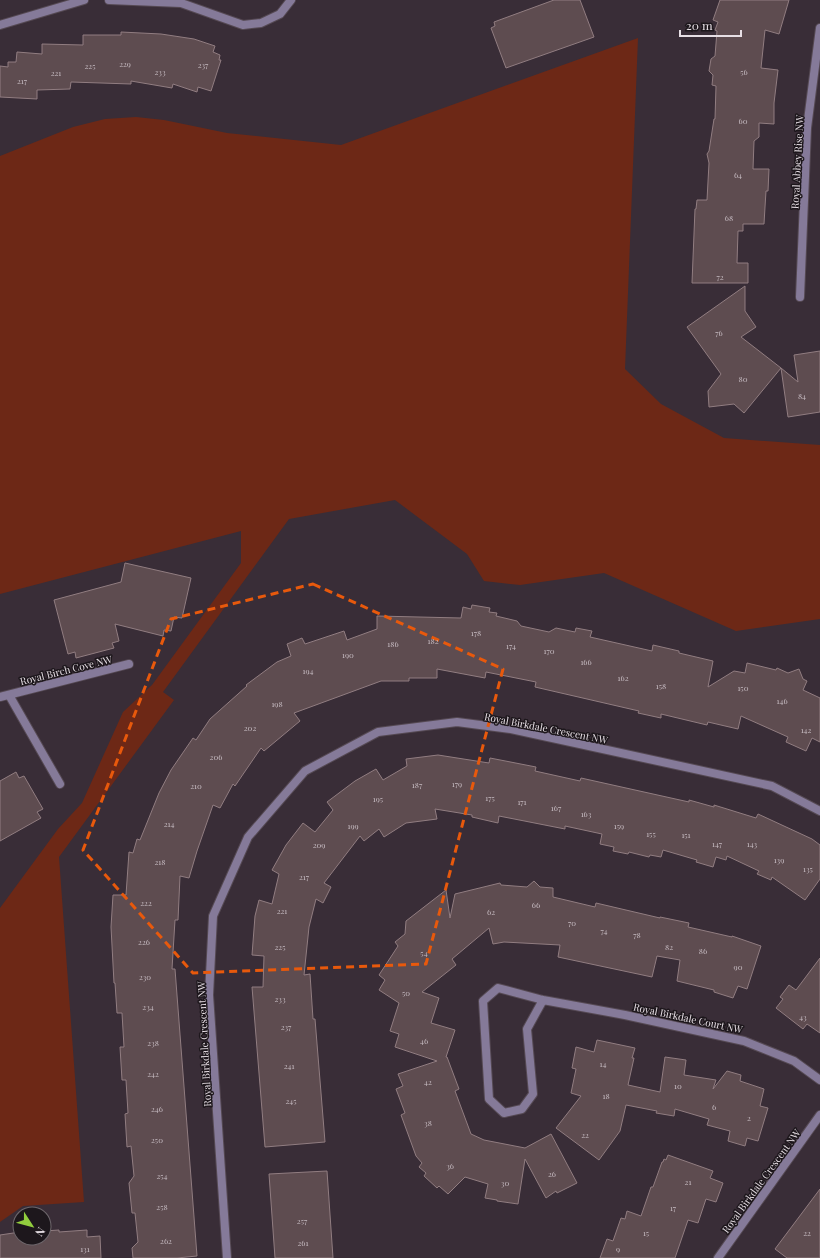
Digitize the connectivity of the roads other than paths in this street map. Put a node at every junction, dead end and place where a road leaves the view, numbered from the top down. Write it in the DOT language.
graph roads {
  1 [pos="84,0"];
  2 [pos="109,0"];
  3 [pos="291,0"];
  4 [pos="0,25"];
  5 [pos="820,28"];
  6 [pos="800,298"];
  7 [pos="129,664"];
  8 [pos="9,695"];
  9 [pos="0,697"];
  10 [pos="60,784"];
  11 [pos="820,811"];
  12 [pos="543,1000"];
  13 [pos="820,1080"];
  14 [pos="820,1116"];
  15 [pos="227,1258"];
  16 [pos="718,1258"];
  1 -- 4 [label="street"];
  2 -- 3 [label="street"];
  5 -- 6 [label="street, Royal Abbey Rise NW"];
  7 -- 8 [label="street, Royal Birch Cove NW"];
  8 -- 9 [label="street, Royal Birch Cove NW"];
  8 -- 10 [label="street, Royal Birch Cove NW"];
  11 -- 15 [label="street, Royal Birkdale Crescent NW"];
  12 -- 12 [label="street, Royal Birkdale Court NW"];
  12 -- 13 [label="street, Royal Birkdale Court NW"];
  14 -- 16 [label="street, Royal Birkdale Crescent NW"];
}
